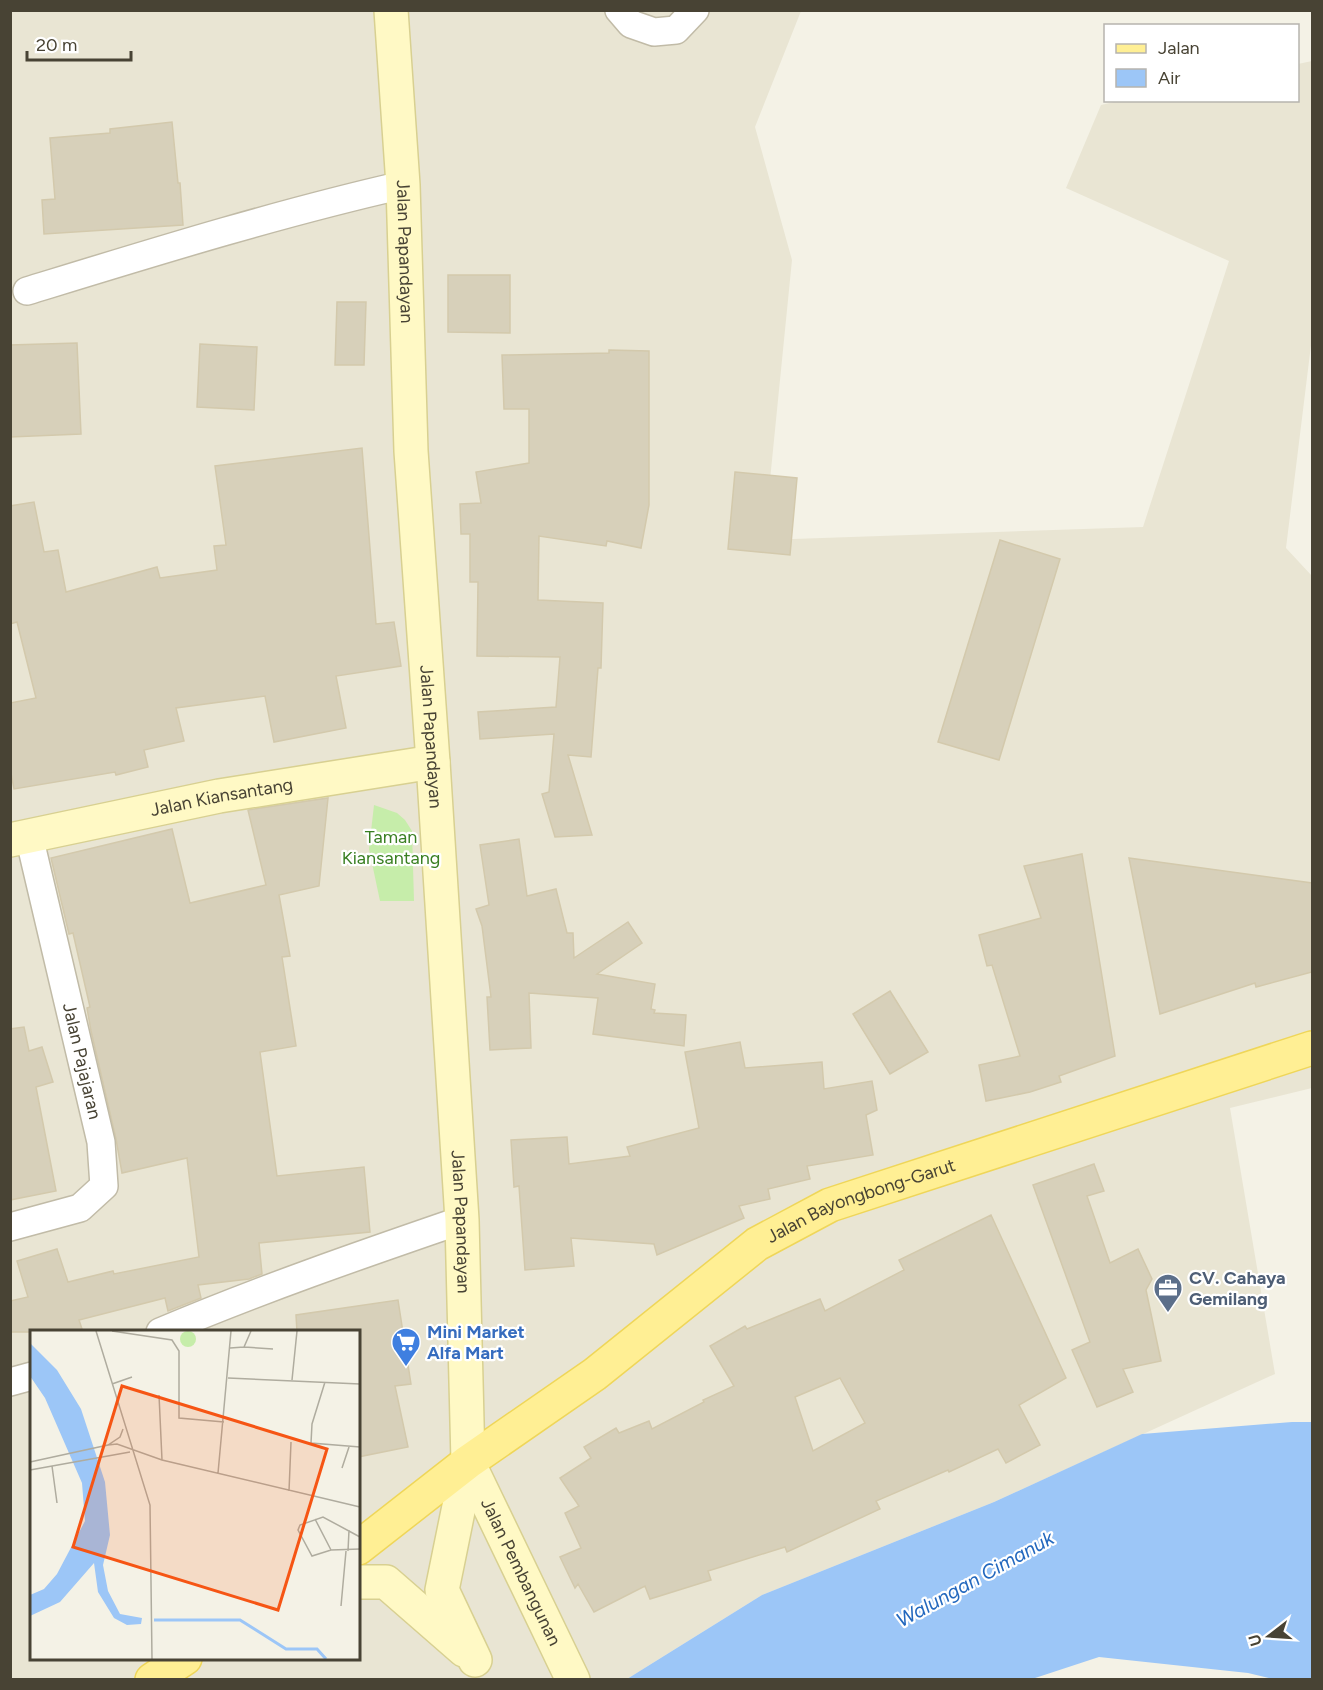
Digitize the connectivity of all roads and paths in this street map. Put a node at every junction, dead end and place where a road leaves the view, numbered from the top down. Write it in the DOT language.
graph roads {
  1 [pos="391,10"];
  2 [pos="620,10"];
  3 [pos="695,10"];
  4 [pos="403,185"];
  5 [pos="27,291"];
  6 [pos="433,762"];
  7 [pos="20,838"];
  8 [pos="1312,1048"];
  9 [pos="462,1220"];
  10 [pos="10,1227"];
  11 [pos="165,1330"];
  12 [pos="30,1377"];
  13 [pos="10,1382"];
  14 [pos="468,1462"];
  15 [pos="360,1546"];
  16 [pos="360,1582"];
  17 [pos="183,1660"];
  18 [pos="481,1670"];
  19 [pos="152,1680"];
  20 [pos="573,1680"];
  1 -- 4 [label="main road, Jalan Papandayan"];
  2 -- 3 [label="street"];
  4 -- 5 [label="street"];
  4 -- 6 [label="main road, Jalan Papandayan"];
  6 -- 7 [label="main road, Jalan Kiansantang"];
  6 -- 9 [label="main road, Jalan Papandayan"];
  7 -- 10 [label="street, Jalan Pajajaran"];
  8 -- 14 [label="main road, Jalan Bayongbong-Garut"];
  9 -- 11 [label="street"];
  9 -- 14 [label="main road, Jalan Papandayan"];
  12 -- 13 [label="street"];
  14 -- 15 [label="main road, Jalan Bayongbong-Garut"];
  14 -- 18 [label="main road"];
  14 -- 20 [label="main road, Jalan Pembangunan"];
  16 -- 18 [label="main road"];
  17 -- 19 [label="main road"];
}
